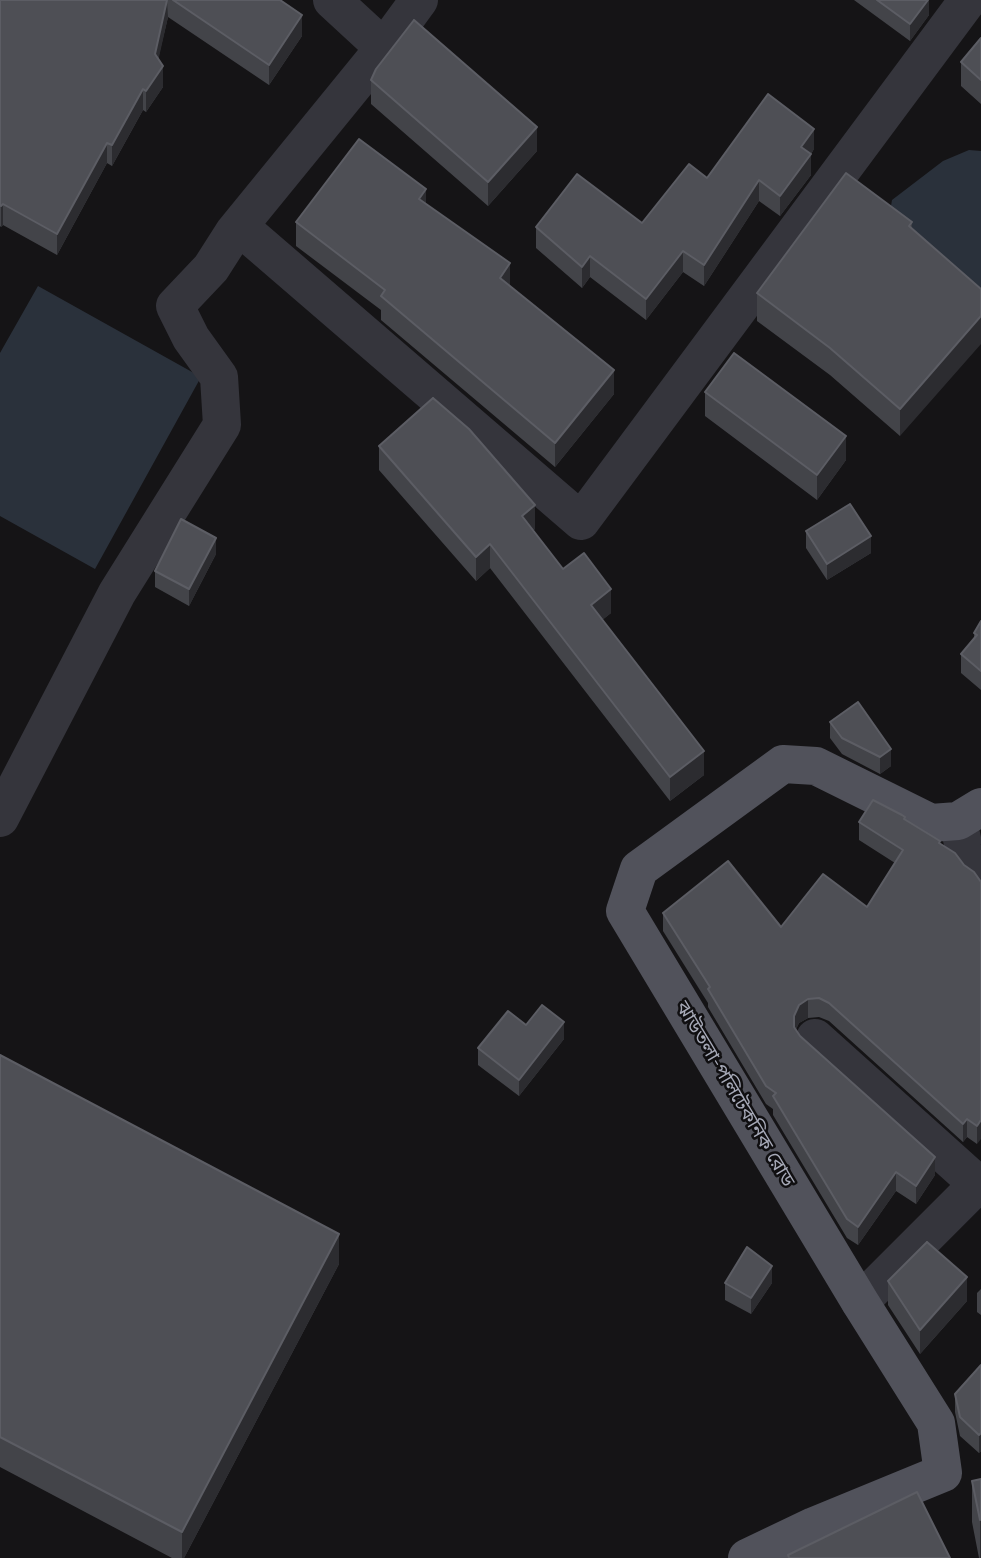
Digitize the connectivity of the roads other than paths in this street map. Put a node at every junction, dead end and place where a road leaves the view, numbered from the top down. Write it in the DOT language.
graph roads {
  1 [pos="332,0"];
  2 [pos="419,0"];
  3 [pos="968,0"];
  4 [pos="384,48"];
  5 [pos="240,227"];
  6 [pos="970,814"];
  7 [pos="0,818"];
  8 [pos="981,870"];
  9 [pos="815,1038"];
  10 [pos="978,1178"];
  11 [pos="860,1302"];
  12 [pos="747,1558"];
  1 -- 4 [label="street"];
  2 -- 4 [label="street"];
  3 -- 5 [label="street"];
  4 -- 5 [label="street"];
  5 -- 7 [label="street"];
  6 -- 8 [label="street"];
  6 -- 11 [label="main road, ঝাউতলা-পলিটেকনিক রোড"];
  9 -- 10 [label="street"];
  10 -- 11 [label="street"];
  11 -- 12 [label="main road, ঝাউতলা-পলিটেকনিক রোড"];
}
